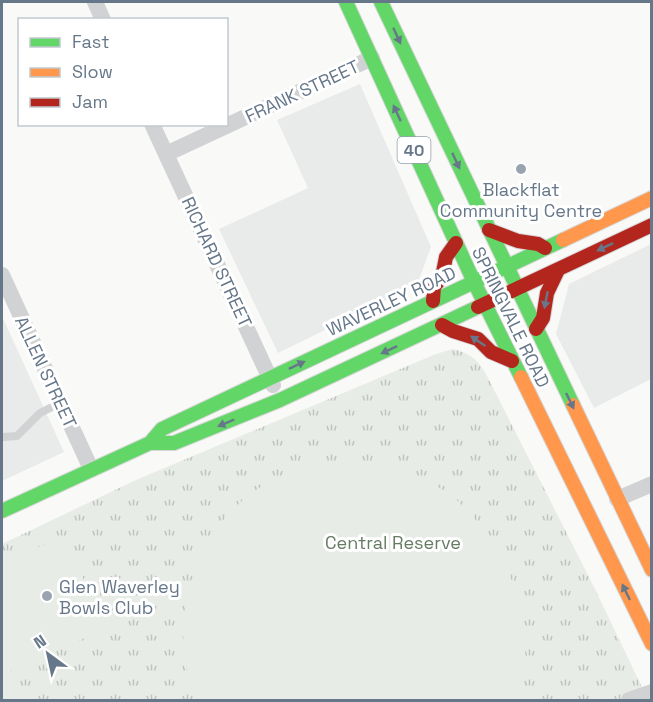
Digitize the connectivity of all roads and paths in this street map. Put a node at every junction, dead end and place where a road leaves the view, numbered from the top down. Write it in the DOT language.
graph roads {
  1 [pos="95,2"];
  2 [pos="346,2"];
  3 [pos="381,2"];
  4 [pos="102,18"];
  5 [pos="372,58"];
  6 [pos="228,125"];
  7 [pos="153,126"];
  8 [pos="226,126"];
  9 [pos="166,154"];
  10 [pos="651,198"];
  11 [pos="651,225"];
  12 [pos="489,230"];
  13 [pos="456,243"];
  14 [pos="545,249"];
  15 [pos="506,266"];
  16 [pos="558,270"];
  17 [pos="2,275"];
  18 [pos="474,282"];
  19 [pos="517,290"];
  20 [pos="433,301"];
  21 [pos="485,305"];
  22 [pos="442,325"];
  23 [pos="536,329"];
  24 [pos="512,361"];
  25 [pos="270,377"];
  26 [pos="280,400"];
  27 [pos="60,403"];
  28 [pos="3,437"];
  29 [pos="150,443"];
  30 [pos="91,469"];
  31 [pos="651,484"];
  32 [pos="617,500"];
  33 [pos="2,511"];
  34 [pos="651,570"];
  35 [pos="651,644"];
  36 [pos="651,692"];
  37 [pos="629,700"];
  1 -- 4 [label="street"];
  2 -- 5 [label="main road, SPRINGVALE ROAD / 40"];
  3 -- 12 [label="main road, SPRINGVALE ROAD / 40, one-way"];
  5 -- 6 [label="street, FRANK STREET"];
  13 -- 5 [label="main road, SPRINGVALE ROAD / 40, one-way"];
  7 -- 9 [label="street, RICHARD STREET"];
  8 -- 9 [label="street, FRANK STREET"];
  9 -- 25 [label="street, RICHARD STREET"];
  10 -- 14 [label="main road, WAVERLEY ROAD"];
  11 -- 16 [label="main road, WAVERLEY ROAD, one-way"];
  12 -- 14 [label="main road"];
  12 -- 15 [label="main road, SPRINGVALE ROAD / 40"];
  13 -- 18 [label="main road, SPRINGVALE ROAD / 40"];
  13 -- 20 [label="main road"];
  14 -- 15 [label="main road, WAVERLEY ROAD"];
  15 -- 18 [label="main road, WAVERLEY ROAD"];
  15 -- 19 [label="main road, SPRINGVALE ROAD / 40"];
  16 -- 19 [label="main road, WAVERLEY ROAD"];
  16 -- 23 [label="main road, one-way"];
  17 -- 27 [label="street, ALLEN STREET"];
  18 -- 20 [label="main road, WAVERLEY ROAD"];
  18 -- 21 [label="main road, SPRINGVALE ROAD / 40"];
  19 -- 21 [label="main road, WAVERLEY ROAD"];
  19 -- 23 [label="main road, SPRINGVALE ROAD / 40"];
  25 -- 20 [label="main road, WAVERLEY ROAD, one-way"];
  21 -- 22 [label="main road, WAVERLEY ROAD"];
  21 -- 24 [label="main road, SPRINGVALE ROAD / 40"];
  24 -- 22 [label="main road, one-way"];
  22 -- 26 [label="main road, WAVERLEY ROAD, one-way"];
  23 -- 32 [label="main road, SPRINGVALE ROAD / 40, one-way"];
  35 -- 24 [label="main road, SPRINGVALE ROAD / 40, one-way"];
  25 -- 26 [label="street, RICHARD STREET"];
  25 -- 29 [label="main road, WAVERLEY ROAD"];
  26 -- 29 [label="main road, WAVERLEY ROAD, one-way"];
  27 -- 28 [label="lane"];
  27 -- 30 [label="street, ALLEN STREET"];
  29 -- 30 [label="main road, WAVERLEY ROAD"];
  30 -- 33 [label="main road, WAVERLEY ROAD"];
  31 -- 32 [label="street"];
  32 -- 34 [label="main road, SPRINGVALE ROAD / 40"];
  36 -- 37 [label="street"];
}
